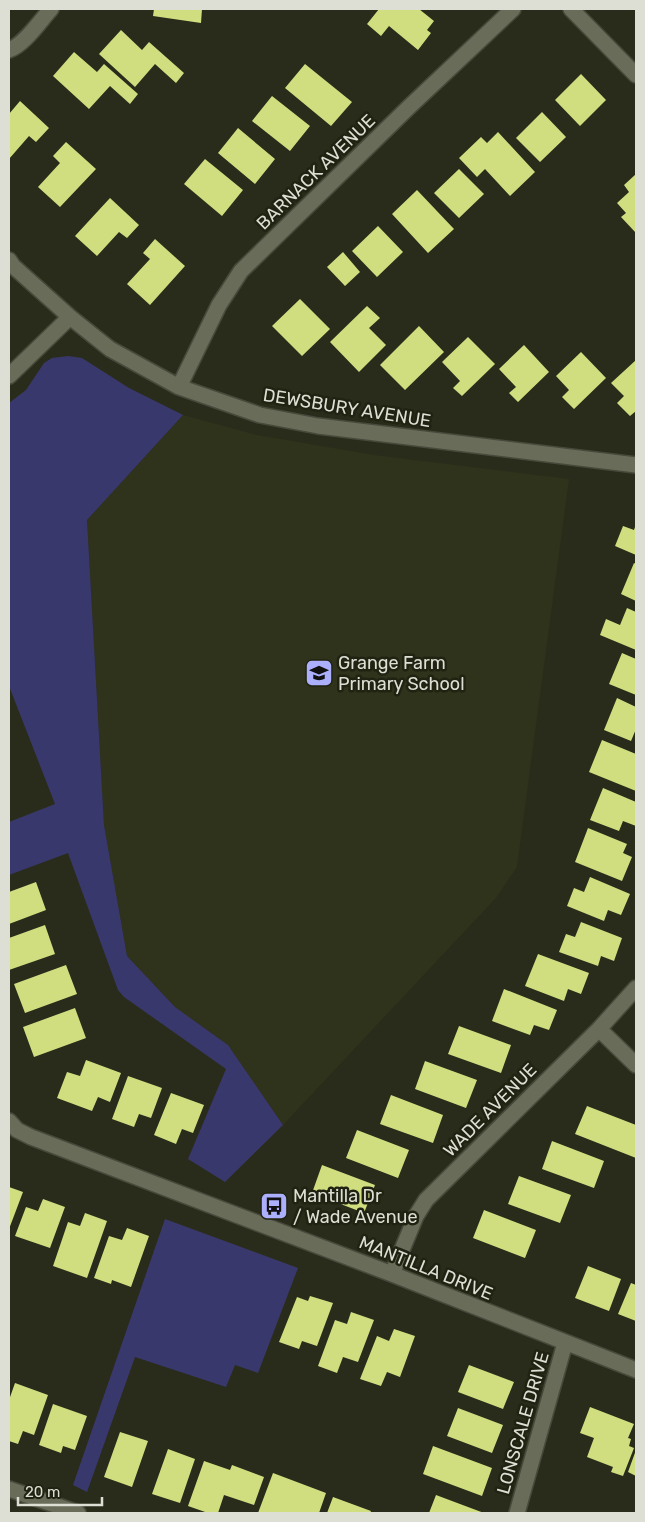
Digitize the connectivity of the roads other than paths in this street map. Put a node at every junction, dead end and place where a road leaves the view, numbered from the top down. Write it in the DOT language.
graph roads {
  1 [pos="51,9"];
  2 [pos="571,9"];
  3 [pos="502,12"];
  4 [pos="9,50"];
  5 [pos="636,75"];
  6 [pos="9,260"];
  7 [pos="70,317"];
  8 [pos="9,376"];
  9 [pos="179,387"];
  10 [pos="636,465"];
  11 [pos="636,988"];
  12 [pos="599,1028"];
  13 [pos="636,1065"];
  14 [pos="9,1121"];
  15 [pos="392,1274"];
  16 [pos="565,1343"];
  17 [pos="636,1370"];
  18 [pos="9,1490"];
  19 [pos="78,1513"];
  20 [pos="517,1513"];
  1 -- 4 [label="street"];
  2 -- 5 [label="street"];
  3 -- 9 [label="street, BARNACK AVENUE"];
  6 -- 7 [label="street, DEWSBURY AVENUE"];
  7 -- 8 [label="street"];
  7 -- 9 [label="street, DEWSBURY AVENUE"];
  9 -- 10 [label="street, DEWSBURY AVENUE"];
  11 -- 12 [label="street, WADE AVENUE"];
  12 -- 13 [label="street"];
  12 -- 15 [label="street, WADE AVENUE"];
  14 -- 15 [label="street, MANTILLA DRIVE"];
  15 -- 16 [label="street, MANTILLA DRIVE"];
  16 -- 17 [label="street, MANTILLA DRIVE"];
  16 -- 20 [label="street, LONSCALE DRIVE"];
  18 -- 19 [label="street"];
}
